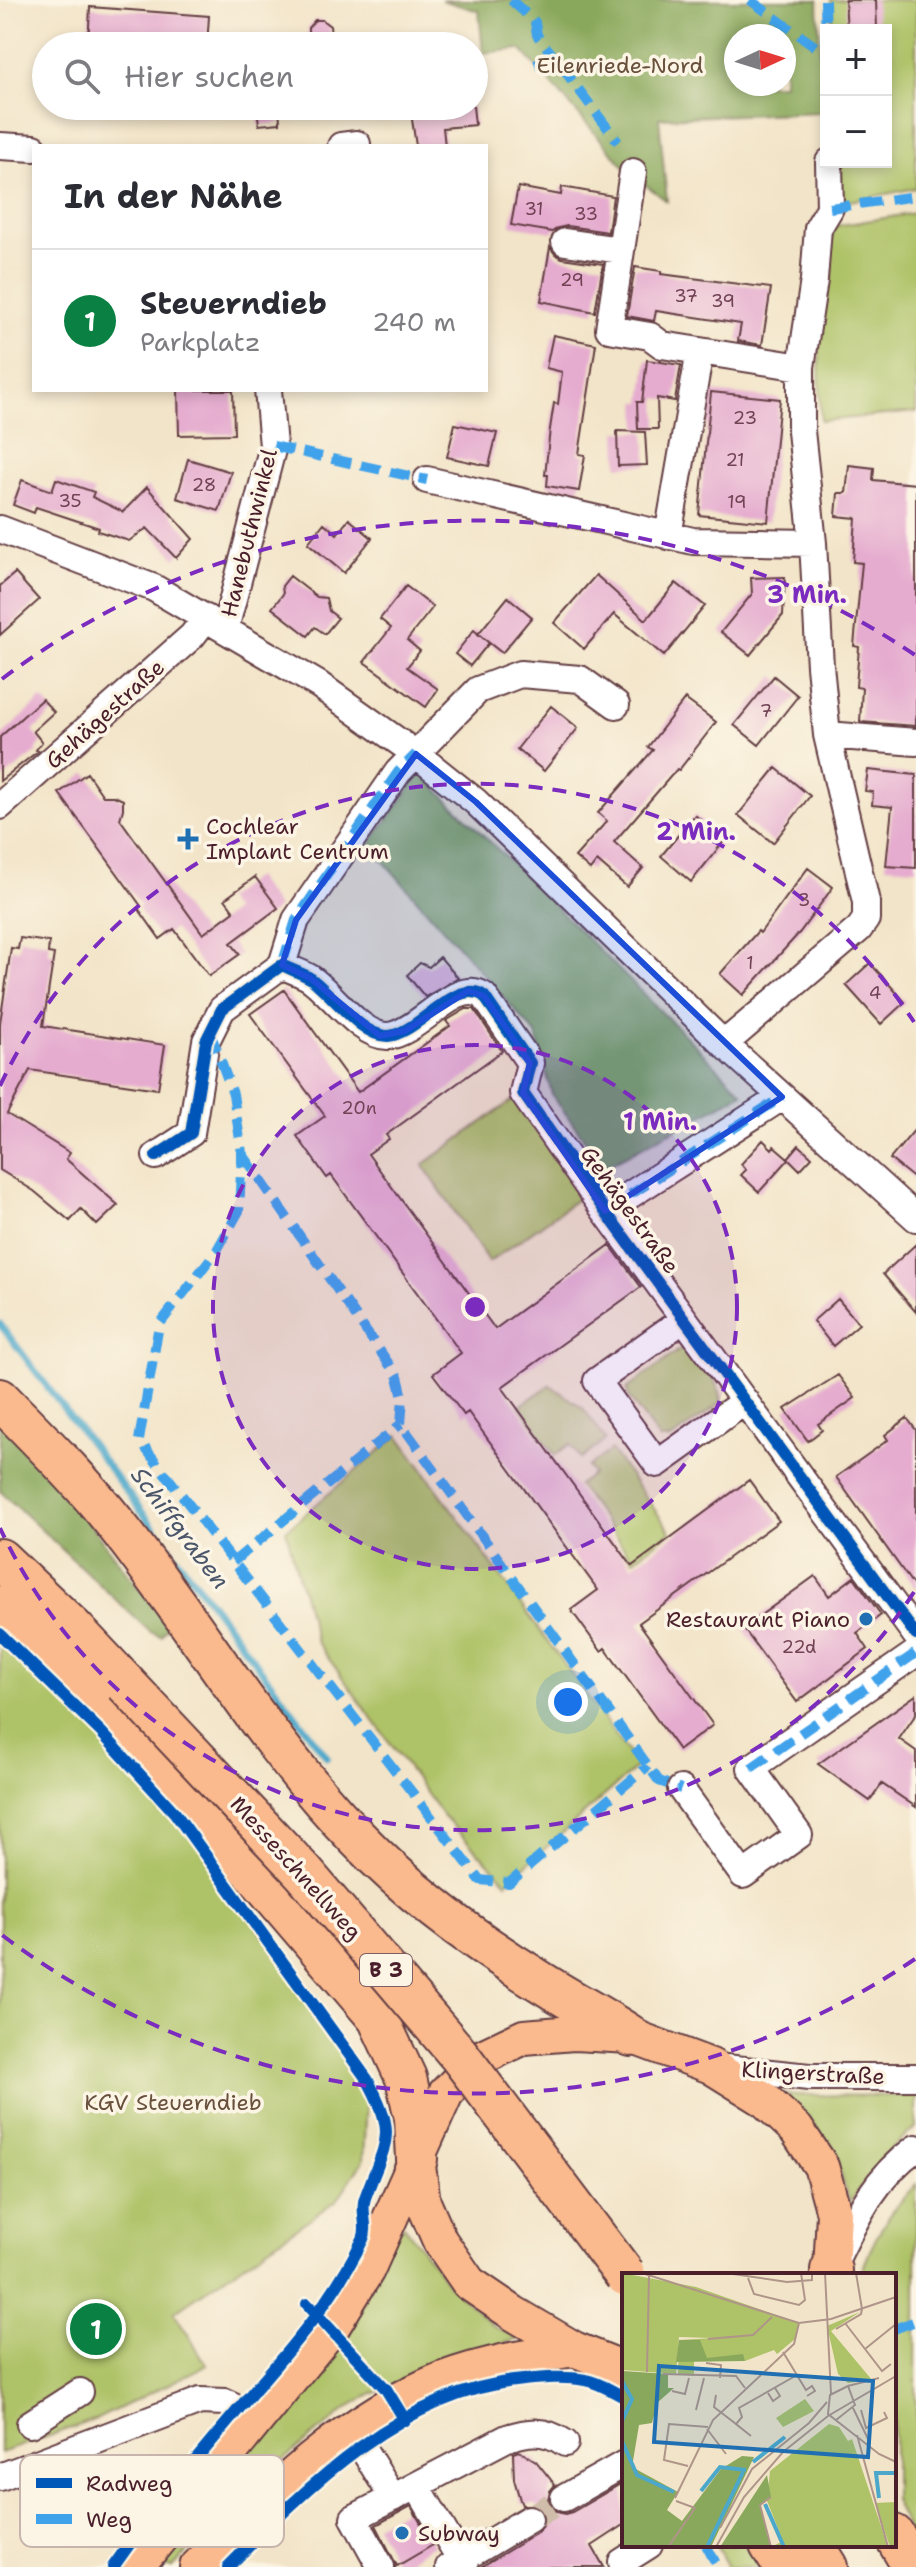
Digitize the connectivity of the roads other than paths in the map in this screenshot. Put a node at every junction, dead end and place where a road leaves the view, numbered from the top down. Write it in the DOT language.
graph roads {
  1 [pos="0,146"];
  2 [pos="32,148"];
  3 [pos="829,168"];
  4 [pos="633,172"];
  5 [pos="565,242"];
  6 [pos="620,250"];
  7 [pos="700,351"];
  8 [pos="801,367"];
  9 [pos="268,392"];
  10 [pos="427,480"];
  11 [pos="0,529"];
  12 [pos="668,536"];
  13 [pos="813,543"];
  14 [pos="216,623"];
  15 [pos="616,705"];
  16 [pos="827,735"];
  17 [pos="916,742"];
  18 [pos="416,754"];
  19 [pos="0,806"];
  20 [pos="282,965"];
  21 [pos="724,1044"];
  22 [pos="782,1097"];
  23 [pos="156,1156"];
  24 [pos="605,1211"];
  25 [pos="916,1218"];
  26 [pos="684,1319"];
  27 [pos="0,1399"];
  28 [pos="745,1401"];
  29 [pos="0,1559"];
  30 [pos="0,1606"];
  31 [pos="916,1635"];
  32 [pos="916,1653"];
  33 [pos="681,1789"];
  34 [pos="631,2036"];
  35 [pos="711,2066"];
  36 [pos="916,2077"];
  37 [pos="916,2148"];
  38 [pos="417,2159"];
  39 [pos="623,2273"];
  40 [pos="830,2273"];
  41 [pos="574,2349"];
  42 [pos="622,2370"];
  43 [pos="80,2392"];
  44 [pos="257,2417"];
  45 [pos="352,2431"];
  46 [pos="565,2443"];
  47 [pos="41,2455"];
  48 [pos="61,2455"];
  49 [pos="226,2455"];
  50 [pos="622,2465"];
  51 [pos="20,2470"];
  52 [pos="0,2477"];
  53 [pos="284,2483"];
  54 [pos="417,2486"];
  55 [pos="393,2498"];
  56 [pos="564,2498"];
  57 [pos="529,2519"];
  58 [pos="896,2538"];
  59 [pos="152,2547"];
  60 [pos="218,2547"];
  61 [pos="646,2547"];
  62 [pos="787,2558"];
  63 [pos="622,2562"];
  64 [pos="458,2565"];
  65 [pos="136,2567"];
  66 [pos="197,2567"];
  67 [pos="381,2567"];
  68 [pos="827,2567"];
  69 [pos="913,2567"];
  1 -- 2 [label="street"];
  3 -- 8 [label="street"];
  4 -- 6 [label="street"];
  5 -- 6 [label="street"];
  6 -- 7 [label="street"];
  7 -- 8 [label="street"];
  7 -- 12 [label="street"];
  8 -- 13 [label="street"];
  9 -- 14 [label="street, Hanebuthwinkel"];
  10 -- 12 [label="street"];
  11 -- 14 [label="street"];
  12 -- 13 [label="street"];
  13 -- 16 [label="street"];
  14 -- 18 [label="street"];
  14 -- 19 [label="street, Gehägestraße"];
  15 -- 18 [label="street"];
  16 -- 17 [label="street"];
  16 -- 21 [label="street"];
  18 -- 20 [label="street"];
  18 -- 21 [label="street"];
  20 -- 23 [label="street"];
  20 -- 24 [label="street, Gehägestraße"];
  21 -- 22 [label="street"];
  22 -- 24 [label="street, Gehägestraße"];
  22 -- 25 [label="street"];
  24 -- 26 [label="street, Gehägestraße"];
  26 -- 28 [label="street, Gehägestraße"];
  26 -- 28 [label="street"];
  27 -- 34 [label="highway"];
  28 -- 31 [label="street, Gehägestraße"];
  29 -- 39 [label="highway, Messeschnellweg / B 3, bridge"];
  30 -- 38 [label="highway"];
  32 -- 33 [label="street"];
  34 -- 35 [label="main road"];
  34 -- 38 [label="main road"];
  35 -- 36 [label="street, Klingerstraße"];
  35 -- 40 [label="main road"];
  37 -- 40 [label="street"];
  38 -- 41 [label="main road"];
  38 -- 44 [label="main road"];
  41 -- 42 [label="main road"];
  41 -- 45 [label="main road"];
  43 -- 47 [label="street"];
  44 -- 48 [label="street"];
  44 -- 49 [label="main road"];
  45 -- 53 [label="main road"];
  45 -- 55 [label="street"];
  46 -- 54 [label="street"];
  50 -- 56 [label="street"];
  51 -- 52 [label="street"];
  54 -- 55 [label="street"];
  54 -- 64 [label="street"];
  55 -- 67 [label="street"];
  57 -- 64 [label="street"];
  58 -- 69 [label="highway"];
  59 -- 65 [label="main road"];
  60 -- 66 [label="main road"];
  61 -- 63 [label="street"];
  62 -- 68 [label="highway"];
}
